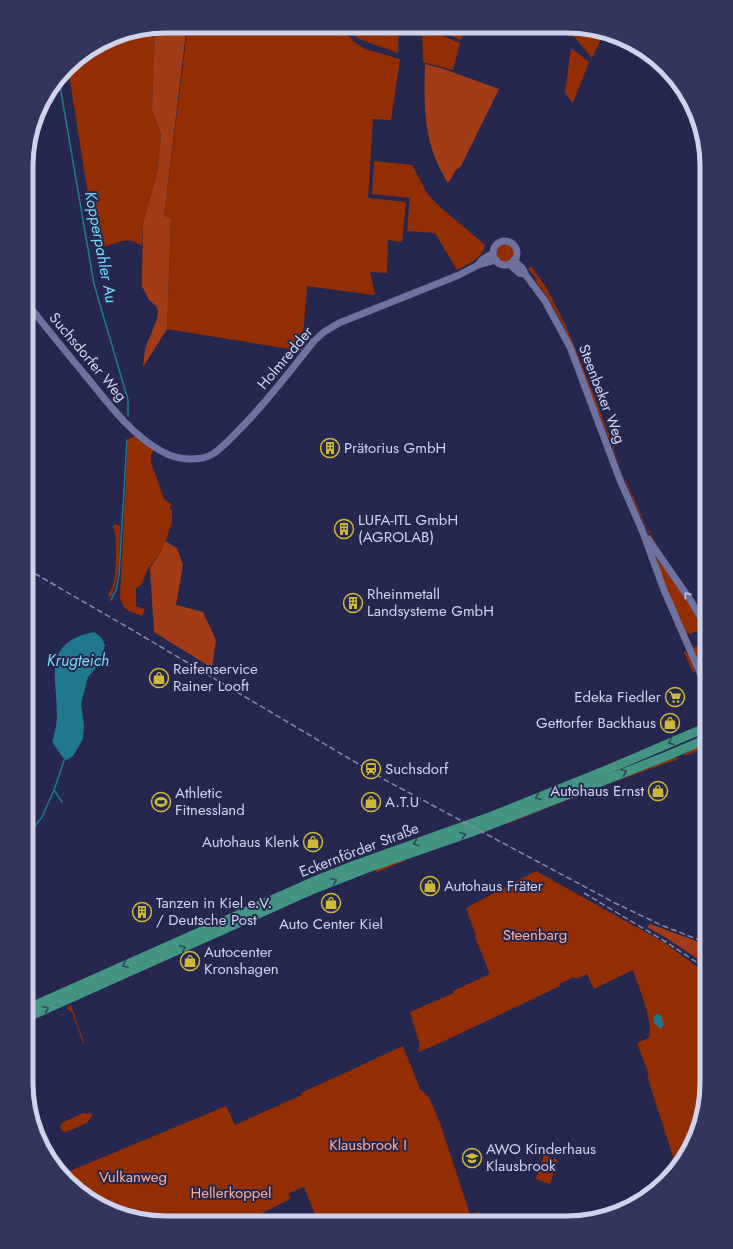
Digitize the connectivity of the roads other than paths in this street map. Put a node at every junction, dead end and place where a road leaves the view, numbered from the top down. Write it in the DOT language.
graph roads {
  1 [pos="494,256"];
  2 [pos="512,262"];
  3 [pos="33,310"];
  4 [pos="130,427"];
  5 [pos="642,530"];
  6 [pos="700,616"];
  7 [pos="700,673"];
  8 [pos="700,729"];
  9 [pos="700,742"];
  10 [pos="65,997"];
  11 [pos="33,1007"];
  12 [pos="33,1014"];
  1 -- 2 [label="street, Steenbeker Weg"];
  1 -- 2 [label="street"];
  1 -- 4 [label="street, Holmredder"];
  2 -- 5 [label="street, Steenbeker Weg"];
  3 -- 4 [label="street, Suchsdorfer Weg"];
  6 -- 5 [label="street, Steenbeker Weg, one-way"];
  5 -- 7 [label="street, Steenbeker Weg"];
  8 -- 10 [label="main road, Eckernförder Straße, one-way"];
  10 -- 9 [label="main road, Eckernförder Straße, one-way"];
  10 -- 11 [label="main road, Eckernförder Straße"];
  12 -- 10 [label="main road, Eckernförder Straße, one-way"];
}
